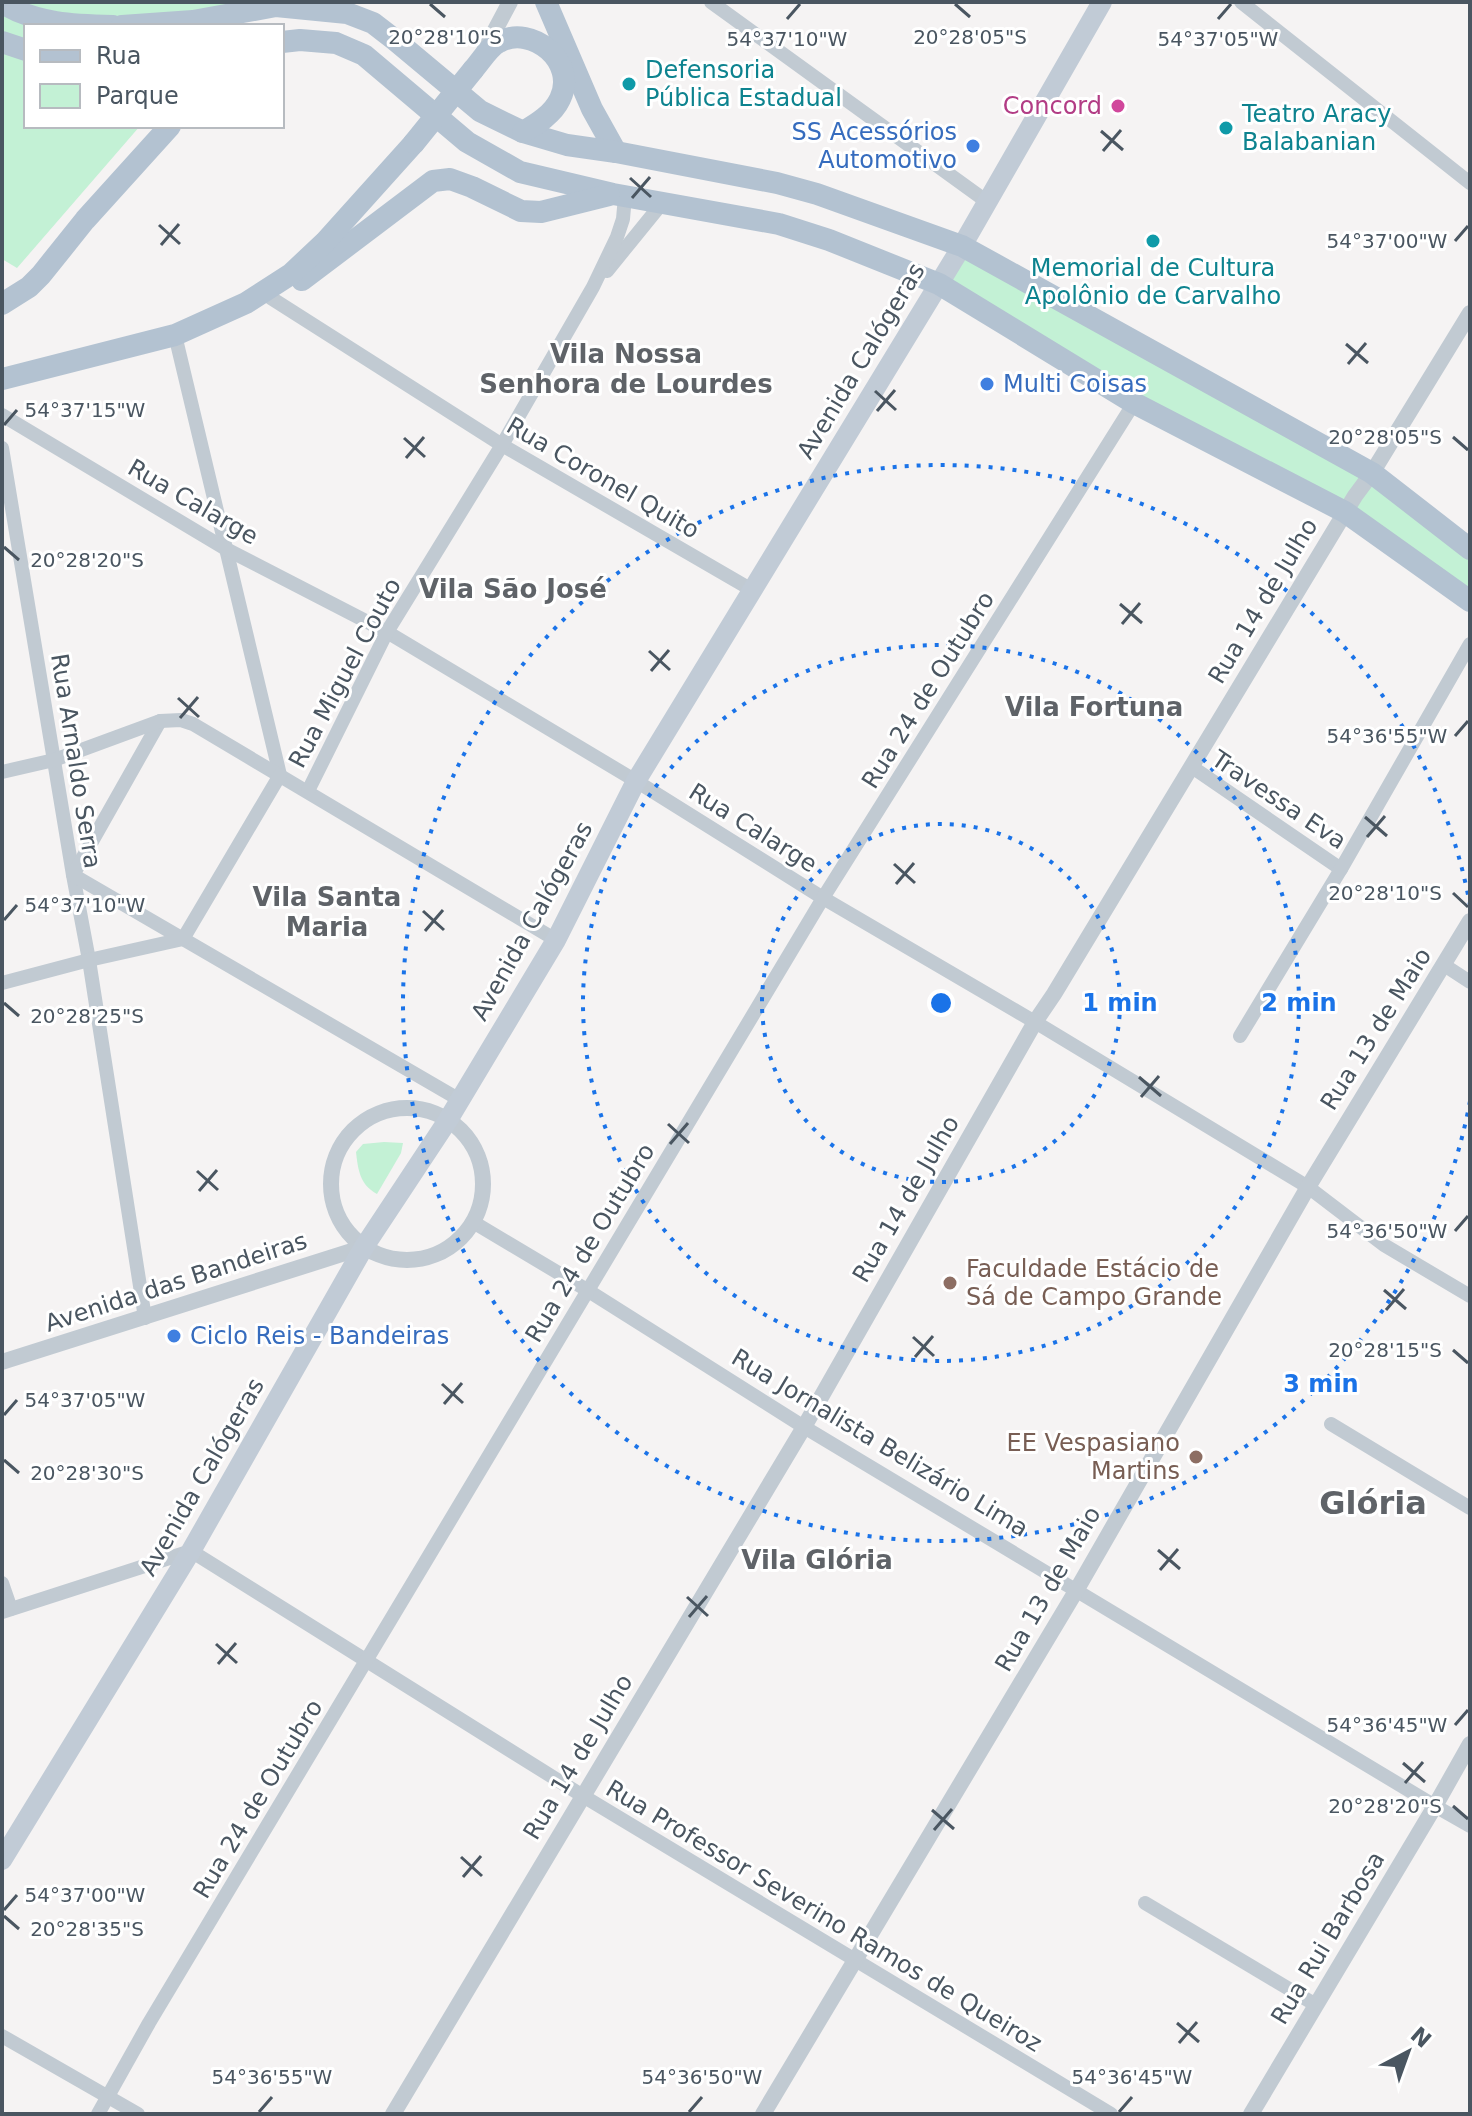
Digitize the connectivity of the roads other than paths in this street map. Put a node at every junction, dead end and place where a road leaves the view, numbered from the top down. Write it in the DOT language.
graph roads {
  1 [pos="510,2"];
  2 [pos="546,2"];
  3 [pos="711,2"];
  4 [pos="1102,2"];
  5 [pos="1241,2"];
  6 [pos="2,3"];
  7 [pos="278,4"];
  8 [pos="63,24"];
  9 [pos="150,24"];
  10 [pos="262,24"];
  11 [pos="2,42"];
  12 [pos="284,42"];
  13 [pos="24,49"];
  14 [pos="473,70"];
  15 [pos="168,128"];
  16 [pos="523,132"];
  17 [pos="616,152"];
  18 [pos="1470,183"];
  19 [pos="619,195"];
  20 [pos="986,201"];
  21 [pos="663,202"];
  22 [pos="962,246"];
  23 [pos="939,284"];
  24 [pos="593,287"];
  25 [pos="261,298"];
  26 [pos="2,304"];
  27 [pos="1470,313"];
  28 [pos="175,335"];
  29 [pos="2,379"];
  30 [pos="1134,403"];
  31 [pos="2,415"];
  32 [pos="502,445"];
  33 [pos="2,448"];
  34 [pos="1372,473"];
  35 [pos="1345,512"];
  36 [pos="226,549"];
  37 [pos="1470,549"];
  38 [pos="752,590"];
  39 [pos="1470,601"];
  40 [pos="387,632"];
  41 [pos="1470,644"];
  42 [pos="160,721"];
  43 [pos="54,760"];
  44 [pos="1192,767"];
  45 [pos="2,772"];
  46 [pos="280,775"];
  47 [pos="636,781"];
  48 [pos="308,791"];
  49 [pos="1341,869"];
  50 [pos="73,875"];
  51 [pos="823,898"];
  52 [pos="1470,921"];
  53 [pos="183,939"];
  54 [pos="556,940"];
  55 [pos="89,960"];
  56 [pos="1444,965"];
  57 [pos="1470,982"];
  58 [pos="2,983"];
  59 [pos="1035,1022"];
  60 [pos="1240,1036"];
  61 [pos="460,1100"];
  62 [pos="448,1120"];
  63 [pos="1308,1187"];
  64 [pos="473,1222"];
  65 [pos="364,1247"];
  66 [pos="587,1290"];
  67 [pos="1470,1296"];
  68 [pos="145,1318"];
  69 [pos="2,1362"];
  70 [pos="1331,1424"];
  71 [pos="804,1427"];
  72 [pos="1470,1508"];
  73 [pos="191,1551"];
  74 [pos="2,1583"];
  75 [pos="1076,1591"];
  76 [pos="6,1610"];
  77 [pos="367,1660"];
  78 [pos="1470,1744"];
  79 [pos="583,1796"];
  80 [pos="1435,1806"];
  81 [pos="1470,1826"];
  82 [pos="2,1860"];
  83 [pos="1145,1903"];
  84 [pos="855,1960"];
  85 [pos="1316,2005"];
  86 [pos="2,2036"];
  87 [pos="108,2097"];
  88 [pos="98,2114"];
  89 [pos="138,2114"];
  90 [pos="393,2114"];
  91 [pos="763,2114"];
  92 [pos="1111,2114"];
  93 [pos="1251,2114"];
  1 -- 14 [label="street"];
  2 -- 17 [label="main road"];
  3 -- 20 [label="street"];
  4 -- 20 [label="main road, Avenida Calógeras"];
  5 -- 18 [label="street"];
  6 -- 8 [label="main road"];
  7 -- 9 [label="main road"];
  7 -- 10 [label="main road"];
  7 -- 16 [label="main road"];
  11 -- 13 [label="main road"];
  12 -- 19 [label="main road"];
  14 -- 16 [label="main road"];
  14 -- 25 [label="main road, bridge"];
  15 -- 26 [label="main road"];
  16 -- 17 [label="main road"];
  17 -- 22 [label="main road"];
  19 -- 21 [label="main road"];
  19 -- 24 [label="street, Rua Miguel Couto"];
  19 -- 25 [label="main road"];
  20 -- 22 [label="main road, Avenida Calógeras"];
  21 -- 23 [label="main road"];
  21 -- 24 [label="street, Rua Miguel Couto"];
  22 -- 23 [label="main road, Avenida Calógeras"];
  22 -- 34 [label="main road"];
  23 -- 30 [label="main road"];
  23 -- 38 [label="main road, Avenida Calógeras"];
  24 -- 32 [label="street, Rua Miguel Couto"];
  25 -- 28 [label="main road"];
  25 -- 32 [label="street, Rua Coronel Quito"];
  27 -- 34 [label="street, Rua 14 de Julho"];
  28 -- 29 [label="main road"];
  28 -- 36 [label="street"];
  30 -- 35 [label="main road"];
  30 -- 51 [label="street, Rua 24 de Outubro"];
  31 -- 36 [label="street, Rua Calarge"];
  32 -- 38 [label="street, Rua Coronel Quito"];
  32 -- 40 [label="street, Rua Miguel Couto"];
  33 -- 43 [label="street, Rua Arnaldo Serra"];
  34 -- 35 [label="street, Rua 14 de Julho"];
  34 -- 37 [label="main road"];
  35 -- 39 [label="main road"];
  35 -- 44 [label="street, Rua 14 de Julho"];
  36 -- 40 [label="street, Rua Calarge"];
  36 -- 46 [label="street"];
  38 -- 47 [label="main road, Avenida Calógeras"];
  40 -- 47 [label="street, Rua Calarge"];
  40 -- 48 [label="street, Rua Miguel Couto"];
  41 -- 49 [label="street"];
  42 -- 43 [label="street"];
  42 -- 46 [label="street"];
  42 -- 50 [label="street"];
  43 -- 45 [label="street"];
  43 -- 50 [label="street, Rua Arnaldo Serra"];
  44 -- 49 [label="street, Travessa Eva"];
  44 -- 59 [label="street, Rua 14 de Julho"];
  46 -- 48 [label="street"];
  46 -- 53 [label="street, Rua Miguel Couto"];
  47 -- 51 [label="street, Rua Calarge"];
  47 -- 54 [label="main road, Avenida Calógeras"];
  48 -- 54 [label="street"];
  49 -- 60 [label="street"];
  50 -- 53 [label="street"];
  50 -- 55 [label="street, Rua Arnaldo Serra"];
  51 -- 59 [label="street, Rua Calarge"];
  51 -- 66 [label="street, Rua 24 de Outubro"];
  52 -- 56 [label="street, Rua 13 de Maio"];
  53 -- 55 [label="street"];
  53 -- 61 [label="street"];
  54 -- 61 [label="main road, Avenida Calógeras"];
  55 -- 58 [label="street"];
  55 -- 68 [label="street, Rua Arnaldo Serra"];
  56 -- 57 [label="street"];
  56 -- 63 [label="street, Rua 13 de Maio"];
  59 -- 63 [label="street, Rua Calarge"];
  59 -- 71 [label="street, Rua 14 de Julho"];
  61 -- 62 [label="main road, Avenida Calógeras"];
  62 -- 64 [label="street"];
  62 -- 65 [label="main road, Avenida Calógeras"];
  62 -- 65 [label="street"];
  63 -- 67 [label="street, Rua Calarge"];
  63 -- 75 [label="street, Rua 13 de Maio"];
  64 -- 65 [label="street"];
  64 -- 66 [label="street, Rua Jornalista Belizário Lima"];
  65 -- 68 [label="street, Avenida das Bandeiras"];
  65 -- 73 [label="main road, Avenida Calógeras"];
  66 -- 71 [label="street, Rua Jornalista Belizário Lima"];
  66 -- 77 [label="street, Rua 24 de Outubro"];
  68 -- 69 [label="street, Avenida das Bandeiras"];
  70 -- 72 [label="street"];
  71 -- 75 [label="street, Rua Jornalista Belizário Lima"];
  71 -- 79 [label="street, Rua 14 de Julho"];
  73 -- 76 [label="street"];
  73 -- 77 [label="street, Rua Professor Severino Ramos de Queiroz"];
  73 -- 82 [label="main road, Avenida Calógeras"];
  74 -- 76 [label="street"];
  75 -- 80 [label="street, Rua Jornalista Belizário Lima"];
  75 -- 84 [label="street, Rua 13 de Maio"];
  77 -- 79 [label="street, Rua Professor Severino Ramos de Queiroz"];
  77 -- 87 [label="street, Rua 24 de Outubro"];
  78 -- 80 [label="street, Rua Rui Barbosa"];
  79 -- 84 [label="street, Rua Professor Severino Ramos de Queiroz"];
  79 -- 90 [label="street, Rua 14 de Julho"];
  80 -- 81 [label="street, Rua Jornalista Belizário Lima"];
  80 -- 85 [label="street, Rua Rui Barbosa"];
  83 -- 85 [label="street"];
  84 -- 91 [label="street, Rua 13 de Maio"];
  84 -- 92 [label="street, Rua Professor Severino Ramos de Queiroz"];
  85 -- 93 [label="street, Rua Rui Barbosa"];
  86 -- 87 [label="street"];
  87 -- 88 [label="street, Rua 24 de Outubro"];
  87 -- 89 [label="street"];
}
